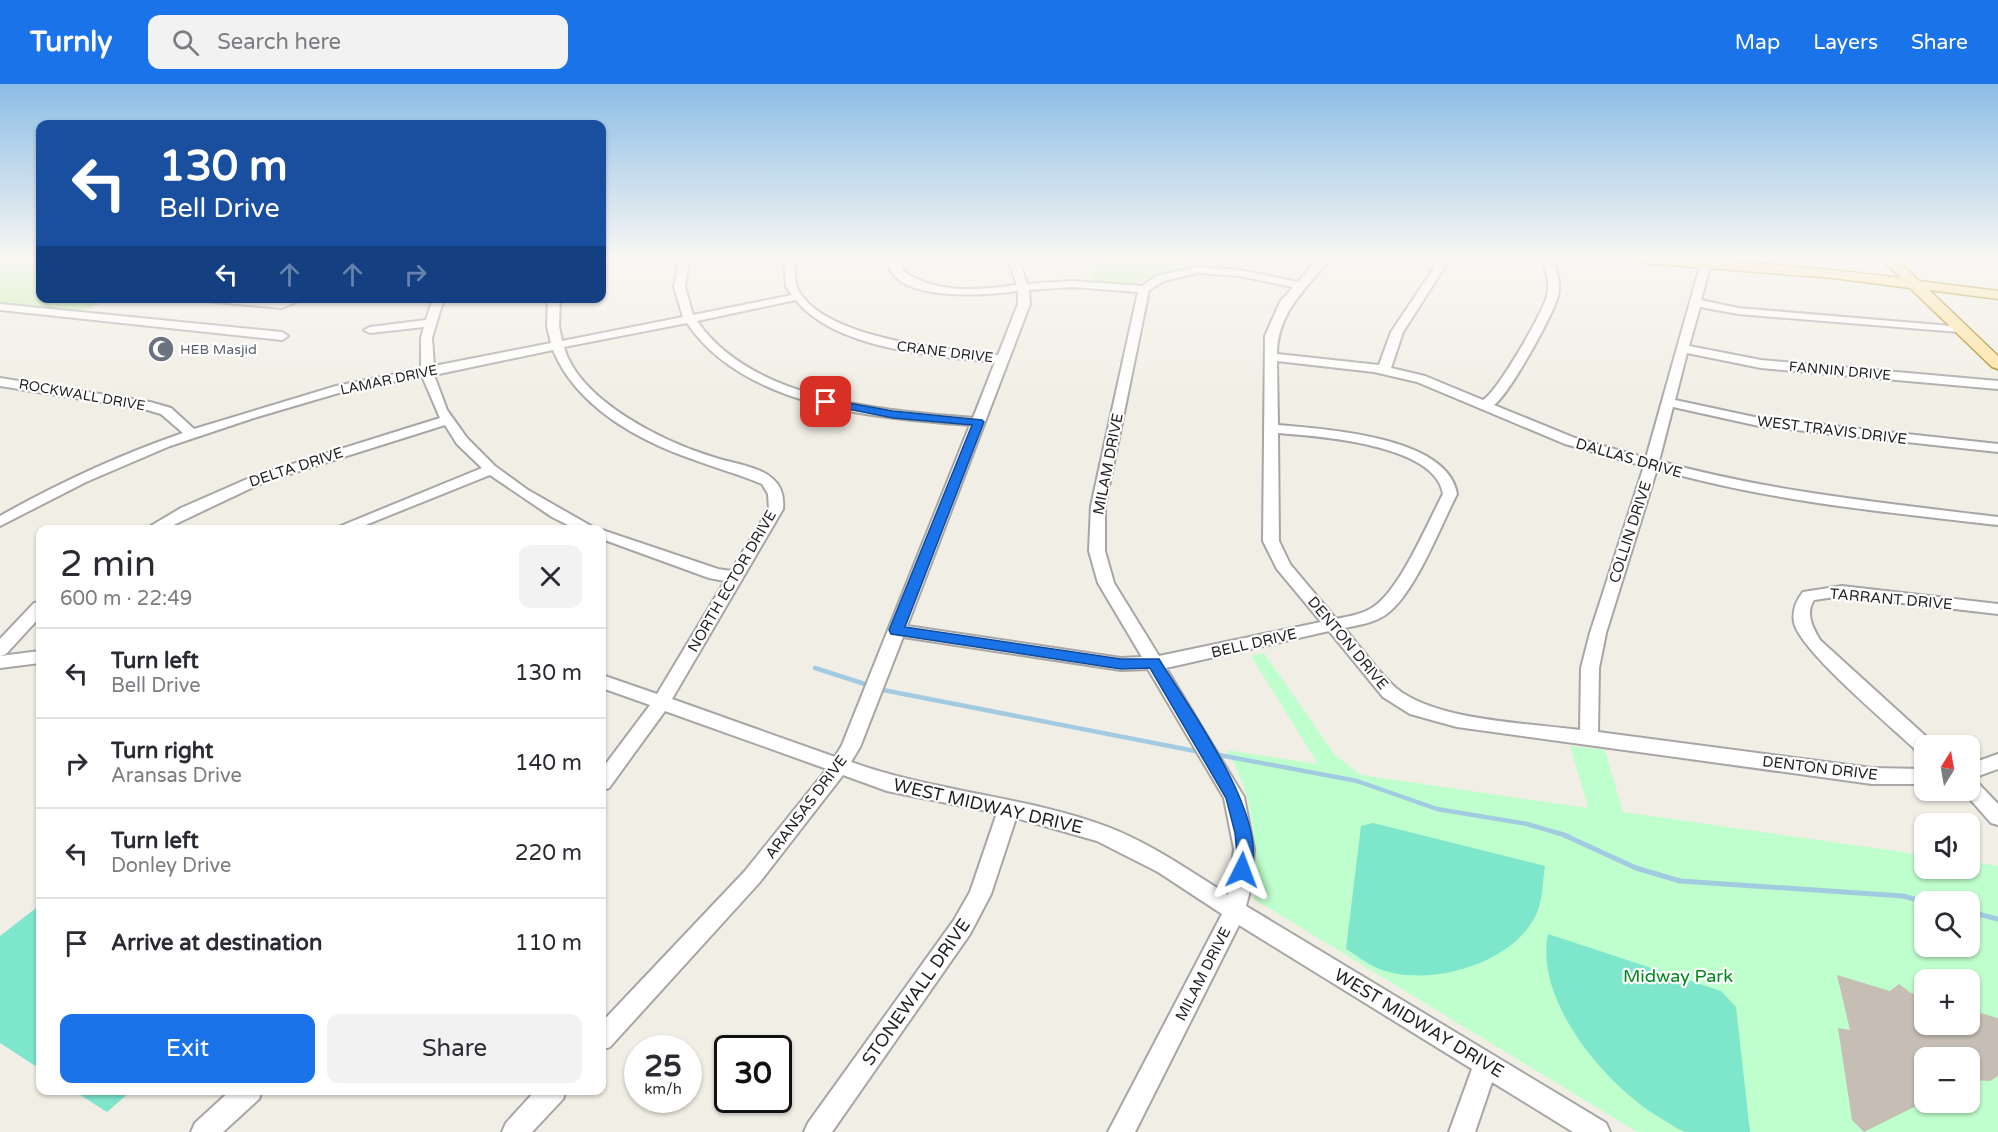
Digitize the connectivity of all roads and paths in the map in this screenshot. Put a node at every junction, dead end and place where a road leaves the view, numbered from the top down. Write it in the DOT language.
graph roads {
  1 [pos="9,308"];
  2 [pos="435,308"];
  3 [pos="553,308"];
  4 [pos="683,308"];
  5 [pos="743,308"];
  6 [pos="811,308"];
  7 [pos="1023,308"];
  8 [pos="1140,308"];
  9 [pos="1285,308"];
  10 [pos="1413,308"];
  11 [pos="1546,308"];
  12 [pos="1696,308"];
  13 [pos="1726,308"];
  14 [pos="1938,308"];
  15 [pos="1944,308"];
  16 [pos="1943,313"];
  17 [pos="689,319"];
  18 [pos="430,323"];
  19 [pos="1959,329"];
  20 [pos="370,330"];
  21 [pos="282,336"];
  22 [pos="556,345"];
  23 [pos="1684,349"];
  24 [pos="1271,357"];
  25 [pos="1003,359"];
  26 [pos="1998,364"];
  27 [pos="1384,370"];
  28 [pos="426,372"];
  29 [pos="1998,378"];
  30 [pos="0,382"];
  31 [pos="1998,385"];
  32 [pos="1667,402"];
  33 [pos="1484,405"];
  34 [pos="448,420"];
  35 [pos="978,422"];
  36 [pos="1271,429"];
  37 [pos="191,434"];
  38 [pos="1998,448"];
  39 [pos="1651,465"];
  40 [pos="490,470"];
  41 [pos="1998,521"];
  42 [pos="0,522"];
  43 [pos="160,525"];
  44 [pos="351,525"];
  45 [pos="580,525"];
  46 [pos="606,535"];
  47 [pos="734,577"];
  48 [pos="1998,609"];
  49 [pos="36,611"];
  50 [pos="1332,625"];
  51 [pos="896,630"];
  52 [pos="0,650"];
  53 [pos="36,658"];
  54 [pos="0,662"];
  55 [pos="1154,663"];
  56 [pos="606,683"];
  57 [pos="660,703"];
  58 [pos="1914,737"];
  59 [pos="1588,738"];
  60 [pos="1998,761"];
  61 [pos="839,767"];
  62 [pos="1980,768"];
  63 [pos="1914,777"];
  64 [pos="606,778"];
  65 [pos="1980,798"];
  66 [pos="1009,808"];
  67 [pos="1998,817"];
  68 [pos="1235,910"];
  69 [pos="606,1035"];
  70 [pos="1486,1063"];
  71 [pos="245,1095"];
  72 [pos="549,1095"];
  73 [pos="204,1132"];
  74 [pos="515,1132"];
  75 [pos="817,1132"];
  76 [pos="1121,1132"];
  77 [pos="1462,1132"];
  78 [pos="1598,1132"];
  1 -- 21 [label="street"];
  2 -- 18 [label="street"];
  3 -- 22 [label="street, NORTH ECTOR DRIVE"];
  4 -- 17 [label="street"];
  5 -- 17 [label="street, LAMAR DRIVE"];
  6 -- 25 [label="street, CRANE DRIVE"];
  7 -- 25 [label="street, ARANSAS DRIVE"];
  8 -- 55 [label="street, MILAM DRIVE"];
  9 -- 24 [label="street, DENTON DRIVE"];
  10 -- 27 [label="street"];
  11 -- 33 [label="street"];
  12 -- 23 [label="street, COLLIN DRIVE"];
  13 -- 19 [label="street"];
  14 -- 16 [label="main road"];
  15 -- 16 [label="main road"];
  16 -- 19 [label="main road"];
  17 -- 22 [label="street, LAMAR DRIVE"];
  17 -- 35 [label="street"];
  18 -- 20 [label="street"];
  18 -- 28 [label="street"];
  19 -- 26 [label="main road"];
  19 -- 29 [label="main road"];
  22 -- 28 [label="street, LAMAR DRIVE"];
  22 -- 47 [label="street, NORTH ECTOR DRIVE"];
  23 -- 31 [label="street, FANNIN DRIVE"];
  23 -- 32 [label="street, COLLIN DRIVE"];
  24 -- 27 [label="street, DALLAS DRIVE"];
  24 -- 36 [label="street, DENTON DRIVE"];
  25 -- 35 [label="street, ARANSAS DRIVE"];
  27 -- 33 [label="street, DALLAS DRIVE"];
  28 -- 34 [label="street"];
  28 -- 37 [label="street, LAMAR DRIVE"];
  30 -- 37 [label="street, ROCKWALL DRIVE"];
  32 -- 38 [label="street, WEST TRAVIS DRIVE"];
  32 -- 39 [label="street, COLLIN DRIVE"];
  33 -- 39 [label="street, DALLAS DRIVE"];
  34 -- 40 [label="street"];
  34 -- 43 [label="street, DELTA DRIVE"];
  35 -- 51 [label="street, ARANSAS DRIVE"];
  36 -- 50 [label="street, DENTON DRIVE"];
  36 -- 50 [label="street, BELL DRIVE"];
  37 -- 42 [label="street, LAMAR DRIVE"];
  39 -- 41 [label="street, DALLAS DRIVE"];
  39 -- 59 [label="street, COLLIN DRIVE"];
  40 -- 44 [label="street"];
  40 -- 45 [label="street"];
  46 -- 47 [label="street"];
  47 -- 57 [label="street, NORTH ECTOR DRIVE"];
  48 -- 58 [label="street, TARRANT DRIVE"];
  49 -- 52 [label="street"];
  50 -- 55 [label="street, BELL DRIVE"];
  50 -- 59 [label="street, DENTON DRIVE"];
  51 -- 55 [label="street, BELL DRIVE"];
  51 -- 61 [label="street, ARANSAS DRIVE"];
  53 -- 54 [label="street"];
  55 -- 68 [label="street, MILAM DRIVE"];
  56 -- 57 [label="street, WEST MIDWAY DRIVE"];
  57 -- 61 [label="street, WEST MIDWAY DRIVE"];
  57 -- 64 [label="street, NORTH ECTOR DRIVE"];
  59 -- 63 [label="street, DENTON DRIVE"];
  60 -- 62 [label="street"];
  61 -- 66 [label="street, WEST MIDWAY DRIVE"];
  61 -- 69 [label="street, ARANSAS DRIVE"];
  65 -- 67 [label="street"];
  66 -- 68 [label="street, WEST MIDWAY DRIVE"];
  66 -- 75 [label="street, STONEWALL DRIVE"];
  68 -- 70 [label="street, WEST MIDWAY DRIVE"];
  68 -- 76 [label="street, MILAM DRIVE"];
  70 -- 77 [label="street"];
  70 -- 78 [label="street, WEST MIDWAY DRIVE"];
  71 -- 73 [label="street"];
  72 -- 74 [label="street"];
}
